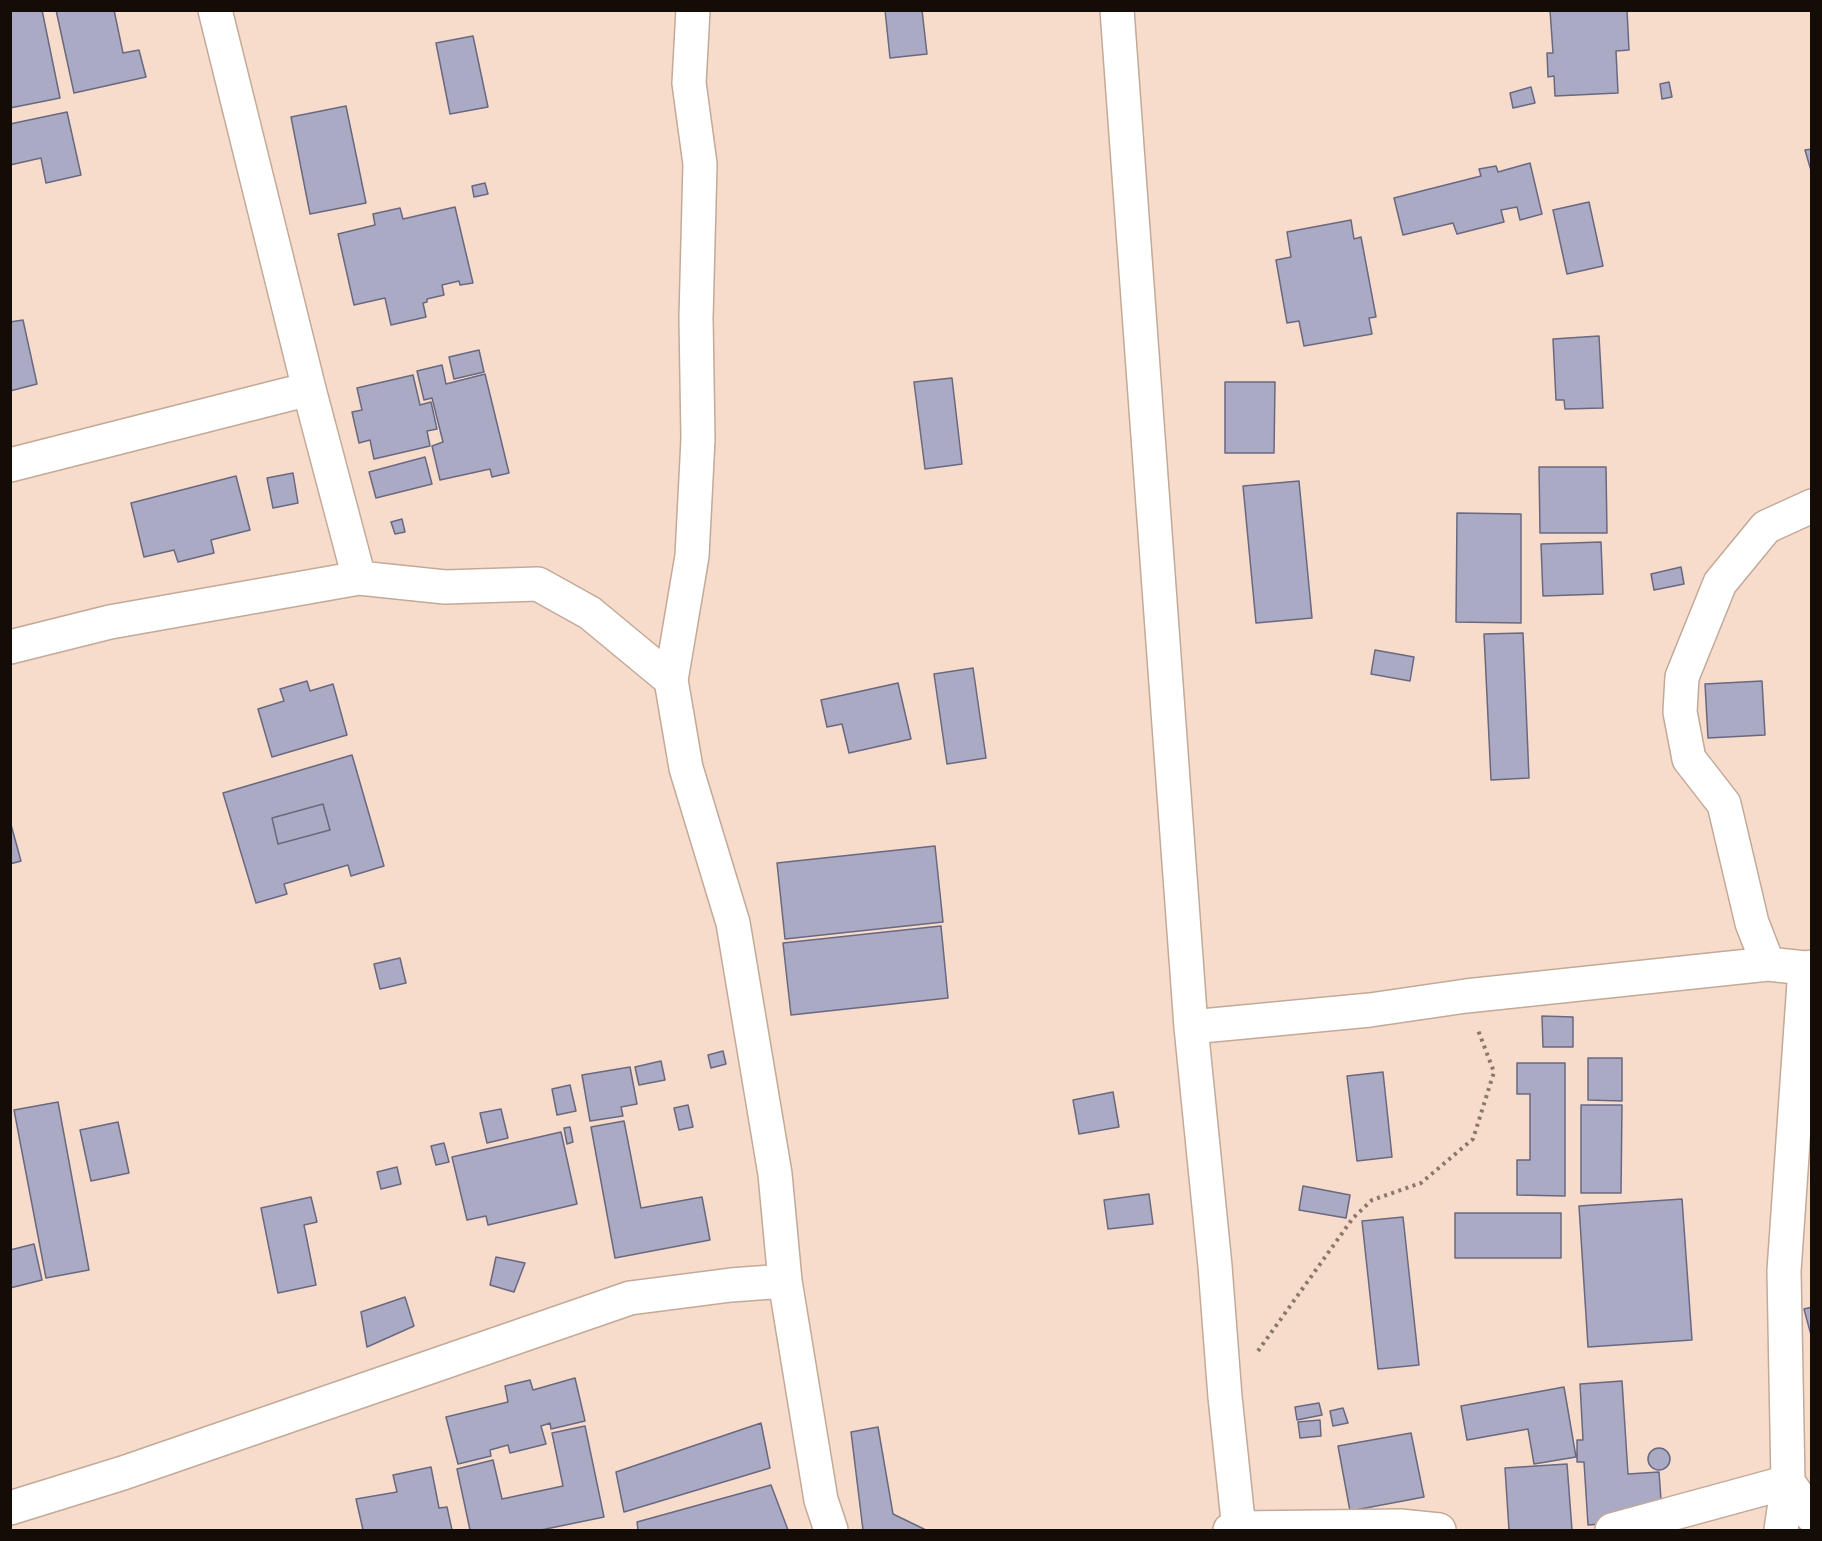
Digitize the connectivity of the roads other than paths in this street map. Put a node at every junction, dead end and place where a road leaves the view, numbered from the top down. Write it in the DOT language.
graph roads {
  1 [pos="215,10"];
  2 [pos="693,10"];
  3 [pos="1117,10"];
  4 [pos="309,389"];
  5 [pos="10,465"];
  6 [pos="1812,506"];
  7 [pos="359,578"];
  8 [pos="10,647"];
  9 [pos="671,680"];
  10 [pos="1768,963"];
  11 [pos="1808,968"];
  12 [pos="1191,1027"];
  13 [pos="785,1281"];
  14 [pos="1788,1482"];
  15 [pos="10,1508"];
  16 [pos="1812,1516"];
  17 [pos="831,1530"];
  18 [pos="1236,1530"];
  19 [pos="1439,1530"];
  20 [pos="1612,1530"];
  21 [pos="1781,1530"];
  1 -- 4 [label="street"];
  2 -- 9 [label="street"];
  3 -- 12 [label="street"];
  4 -- 5 [label="street"];
  4 -- 7 [label="street"];
  6 -- 10 [label="street"];
  7 -- 8 [label="street"];
  7 -- 9 [label="street"];
  9 -- 13 [label="street"];
  10 -- 11 [label="street"];
  10 -- 12 [label="street"];
  11 -- 14 [label="street"];
  12 -- 18 [label="street"];
  13 -- 15 [label="street"];
  13 -- 17 [label="street"];
  14 -- 16 [label="street"];
  14 -- 20 [label="street"];
  14 -- 21 [label="street"];
  18 -- 19 [label="street"];
}
